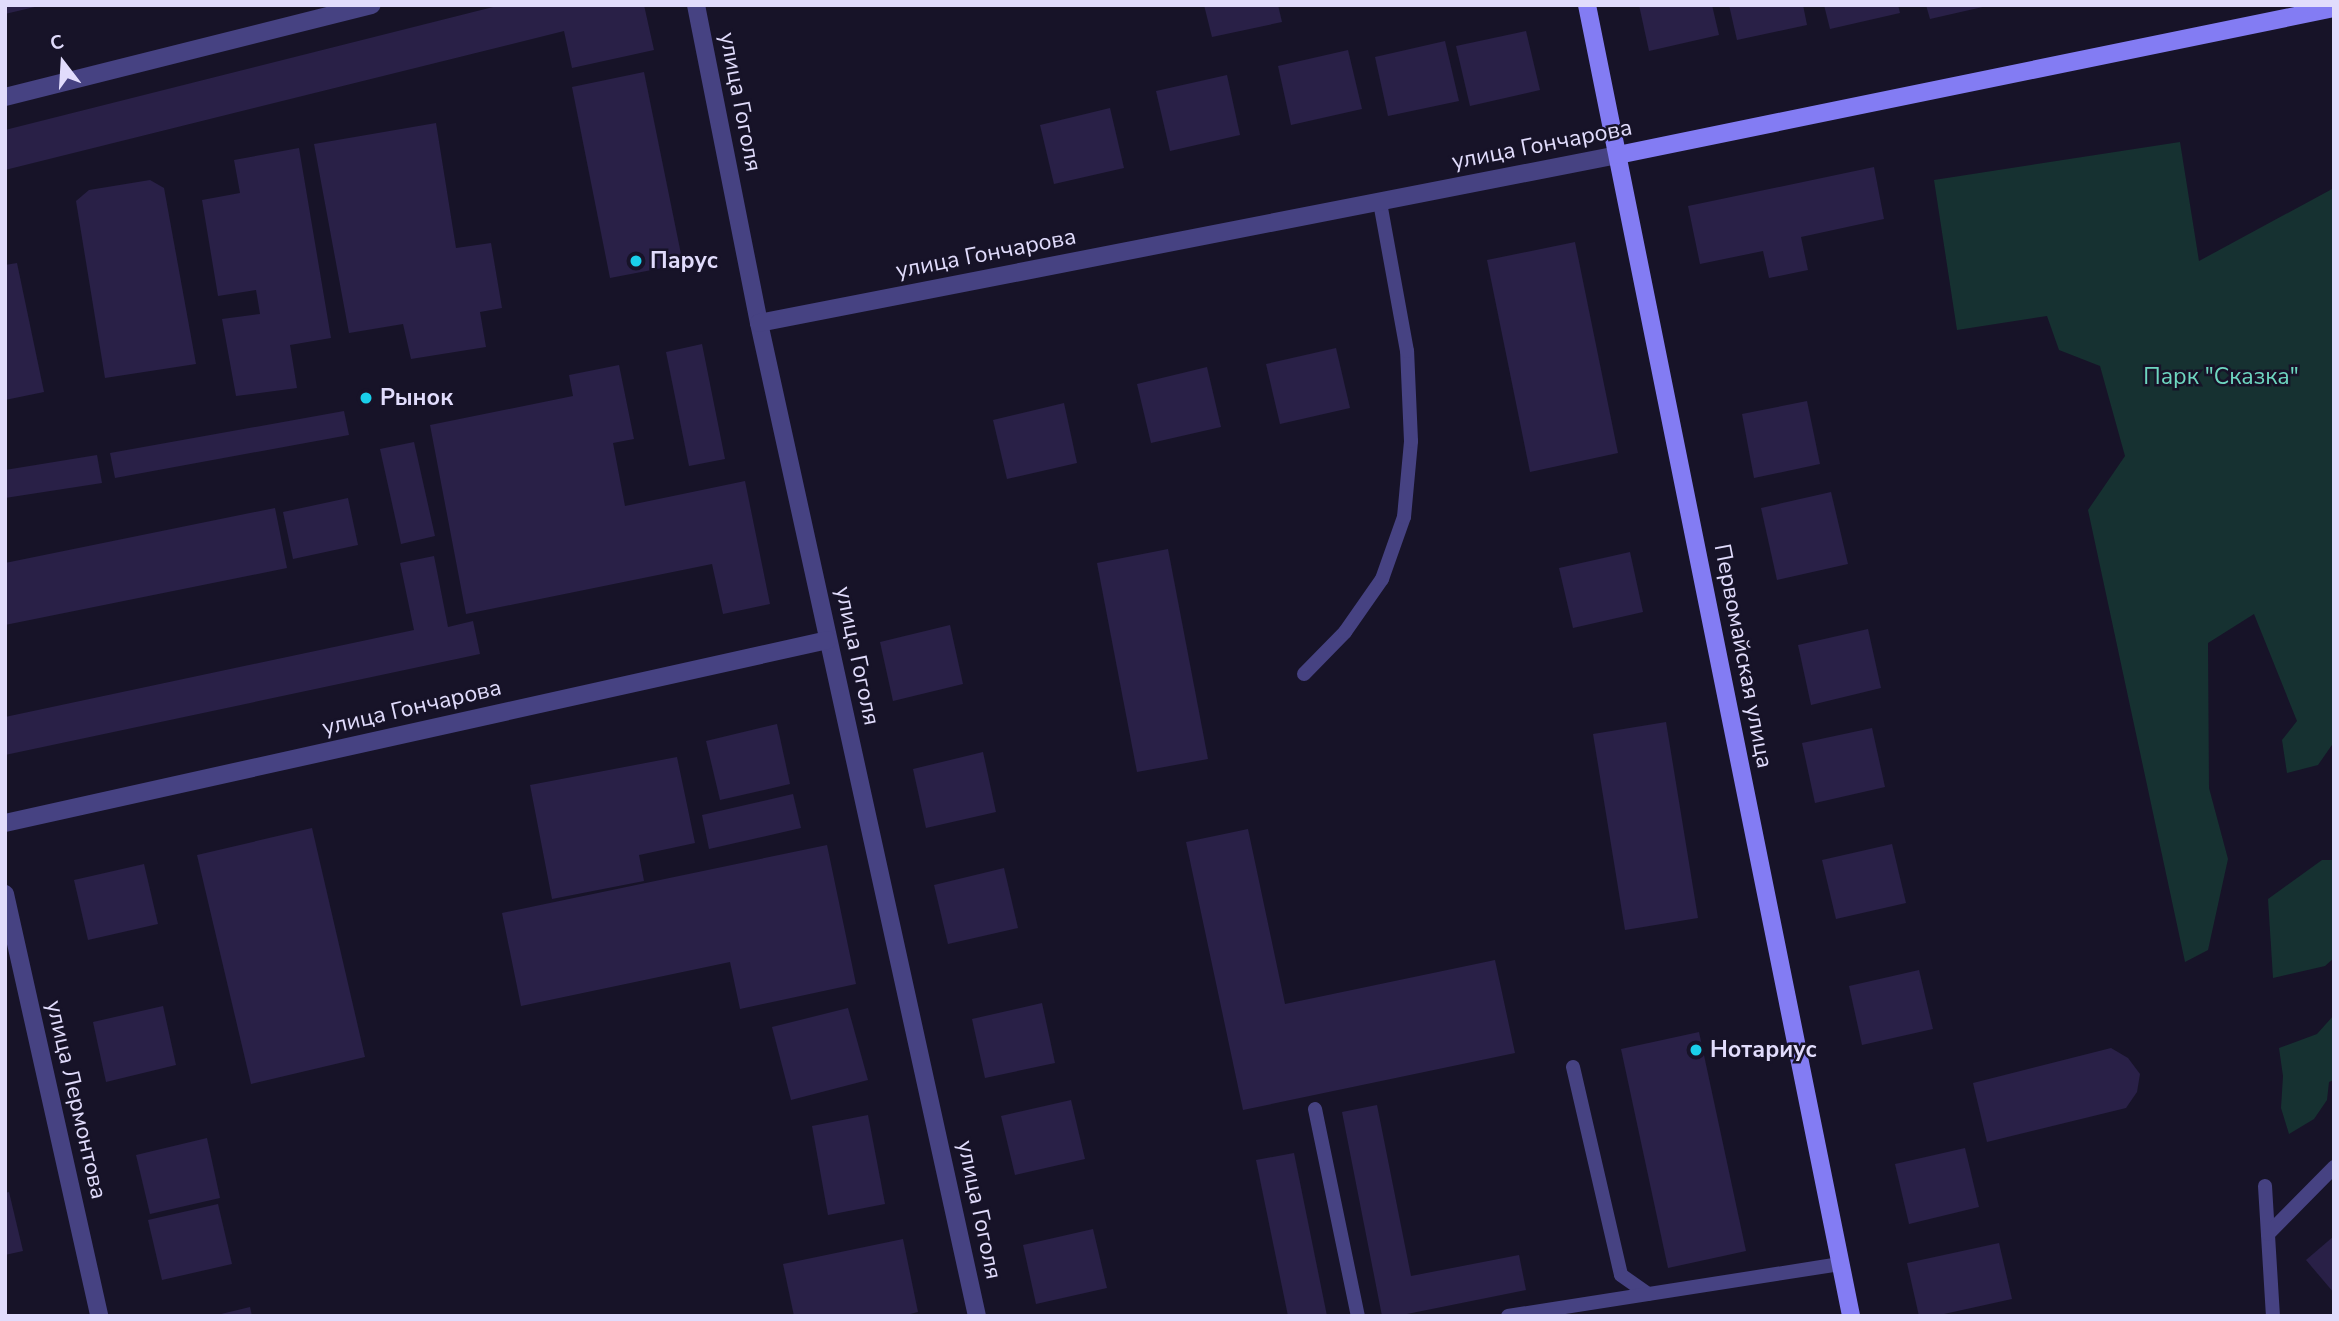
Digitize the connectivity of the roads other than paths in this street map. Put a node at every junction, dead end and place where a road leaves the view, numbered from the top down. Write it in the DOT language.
graph roads {
  1 [pos="372,5"];
  2 [pos="696,5"];
  3 [pos="1587,5"];
  4 [pos="2334,8"];
  5 [pos="5,97"];
  6 [pos="1618,155"];
  7 [pos="1380,202"];
  8 [pos="759,323"];
  9 [pos="828,640"];
  10 [pos="1304,674"];
  11 [pos="5,823"];
  12 [pos="5,894"];
  13 [pos="1573,1067"];
  14 [pos="1315,1109"];
  15 [pos="2334,1167"];
  16 [pos="2264,1186"];
  17 [pos="2268,1234"];
  18 [pos="1840,1264"];
  19 [pos="1648,1294"];
  20 [pos="99,1316"];
  21 [pos="977,1316"];
  22 [pos="1358,1316"];
  23 [pos="1508,1316"];
  24 [pos="1851,1316"];
  25 [pos="2273,1316"];
  1 -- 5 [label="street"];
  2 -- 8 [label="street, улица Гоголя"];
  3 -- 6 [label="main road, Первомайская улица"];
  4 -- 6 [label="main road, улица Гончарова"];
  6 -- 7 [label="street, улица Гончарова"];
  6 -- 18 [label="main road, Первомайская улица"];
  7 -- 8 [label="street, улица Гончарова"];
  7 -- 10 [label="lane"];
  8 -- 9 [label="street, улица Гоголя"];
  9 -- 11 [label="street, улица Гончарова"];
  9 -- 21 [label="street, улица Гоголя"];
  12 -- 20 [label="street, улица Лермонтова"];
  13 -- 19 [label="lane"];
  14 -- 22 [label="lane"];
  15 -- 17 [label="lane"];
  16 -- 17 [label="lane"];
  17 -- 25 [label="lane"];
  18 -- 19 [label="lane"];
  18 -- 24 [label="main road, Первомайская улица"];
  19 -- 23 [label="lane"];
}
